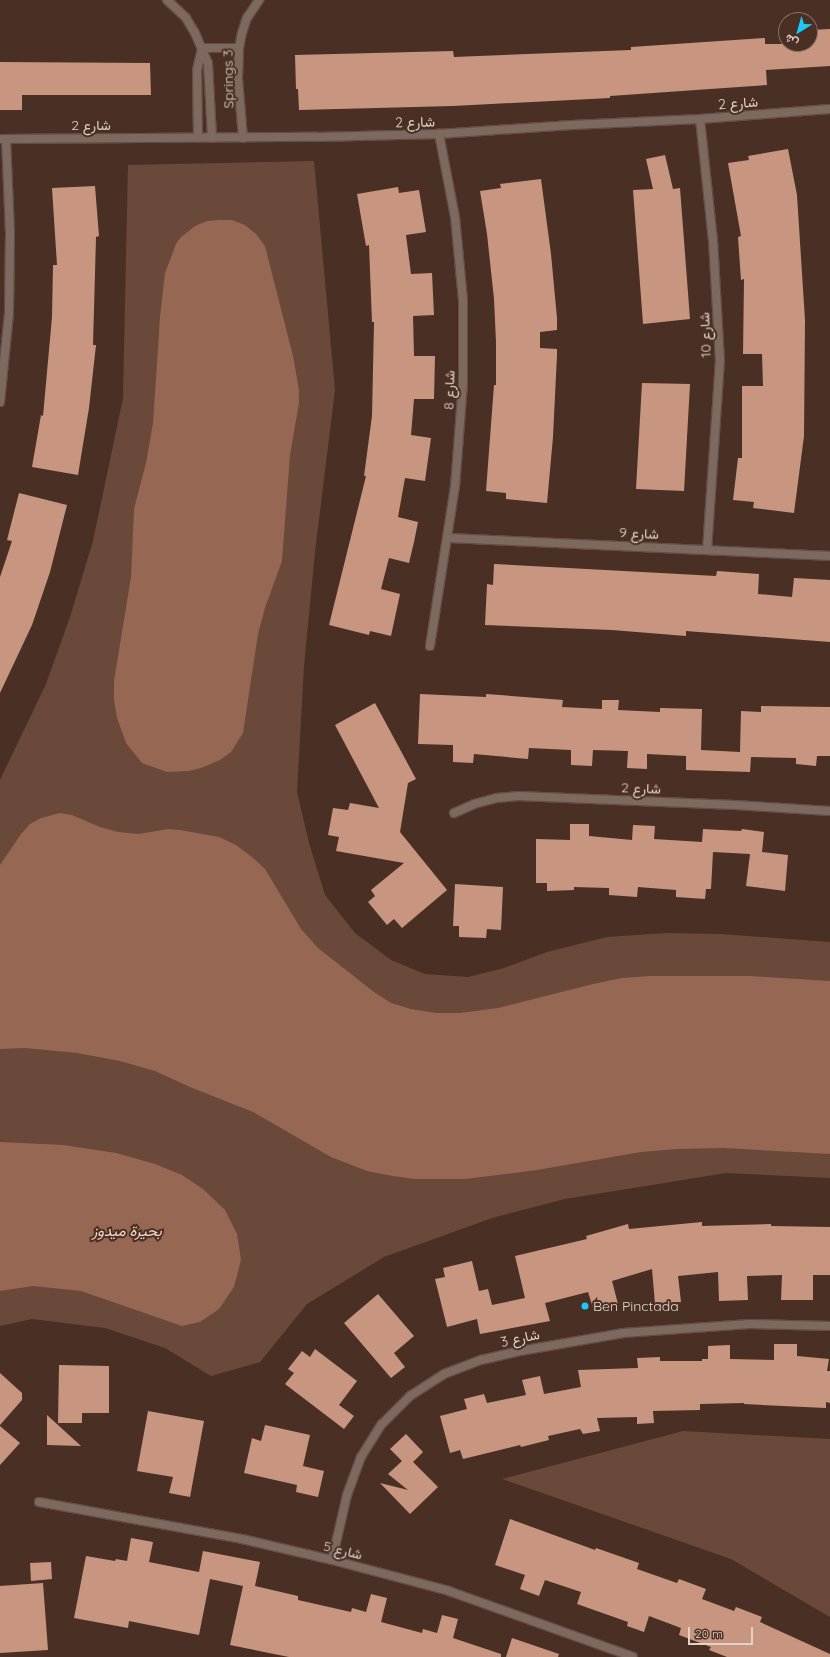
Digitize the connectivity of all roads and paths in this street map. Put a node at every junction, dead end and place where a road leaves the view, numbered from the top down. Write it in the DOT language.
graph roads {
  1 [pos="167,0"];
  2 [pos="259,0"];
  3 [pos="202,48"];
  4 [pos="239,48"];
  5 [pos="830,109"];
  6 [pos="700,119"];
  7 [pos="439,134"];
  8 [pos="198,138"];
  9 [pos="212,138"];
  10 [pos="243,138"];
  11 [pos="3,139"];
  12 [pos="0,402"];
  13 [pos="448,538"];
  14 [pos="707,550"];
  15 [pos="830,556"];
  16 [pos="430,646"];
  17 [pos="830,811"];
  18 [pos="454,813"];
  19 [pos="830,1326"];
  20 [pos="39,1502"];
  21 [pos="332,1560"];
  22 [pos="632,1657"];
  1 -- 3 [label="street, Springs 3"];
  2 -- 4 [label="street, Springs 3"];
  3 -- 4 [label="street"];
  3 -- 8 [label="street, Springs 3"];
  3 -- 9 [label="street, Springs 3"];
  4 -- 10 [label="street, Springs 3"];
  5 -- 6 [label="street, شارع 2"];
  6 -- 7 [label="street, شارع 2"];
  6 -- 14 [label="street, شارع 10"];
  7 -- 10 [label="street, شارع 2"];
  7 -- 13 [label="street, شارع 8"];
  8 -- 9 [label="street, شارع 2"];
  8 -- 11 [label="street, شارع 2"];
  9 -- 10 [label="street, شارع 2"];
  11 -- 12 [label="street"];
  13 -- 14 [label="street, شارع 9"];
  13 -- 16 [label="street, شارع 8"];
  14 -- 15 [label="street, شارع 9"];
  17 -- 18 [label="street, شارع 2"];
  19 -- 21 [label="street, شارع 3"];
  20 -- 21 [label="street, شارع 5"];
  21 -- 22 [label="street, شارع 5"];
}
